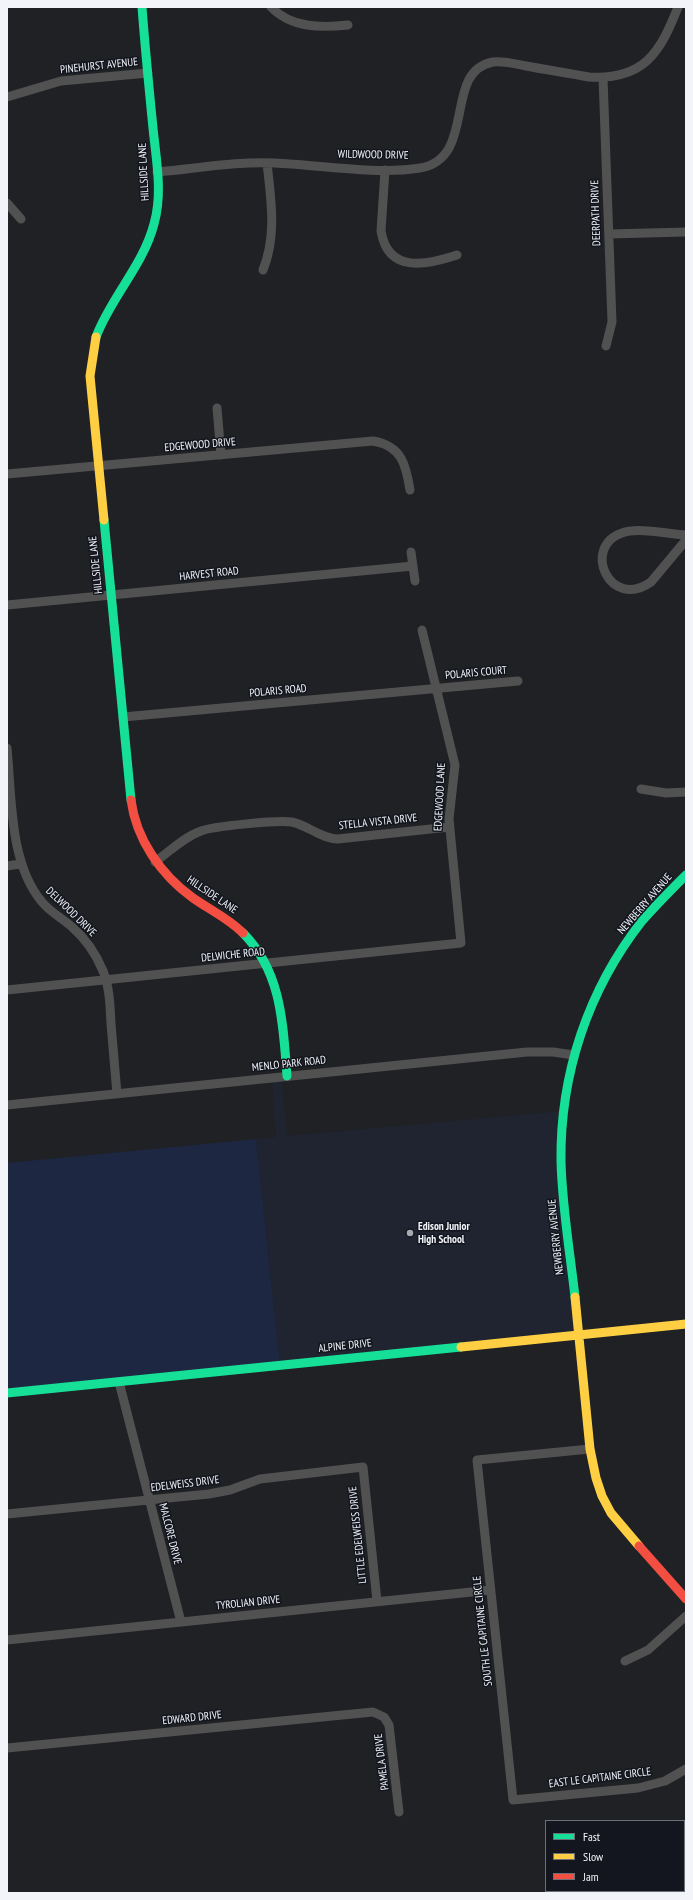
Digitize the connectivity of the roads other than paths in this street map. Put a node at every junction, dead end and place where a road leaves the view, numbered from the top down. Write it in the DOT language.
graph roads {
  1 [pos="142,7"];
  2 [pos="271,7"];
  3 [pos="678,7"];
  4 [pos="348,25"];
  5 [pos="148,73"];
  6 [pos="603,78"];
  7 [pos="7,97"];
  8 [pos="267,163"];
  9 [pos="385,170"];
  10 [pos="157,172"];
  11 [pos="7,203"];
  12 [pos="20,219"];
  13 [pos="686,232"];
  14 [pos="609,234"];
  15 [pos="457,255"];
  16 [pos="263,270"];
  17 [pos="606,346"];
  18 [pos="217,408"];
  19 [pos="221,455"];
  20 [pos="98,466"];
  21 [pos="7,474"];
  22 [pos="410,490"];
  23 [pos="686,535"];
  24 [pos="686,540"];
  25 [pos="411,552"];
  26 [pos="413,566"];
  27 [pos="415,581"];
  28 [pos="111,596"];
  29 [pos="7,605"];
  30 [pos="422,630"];
  31 [pos="518,681"];
  32 [pos="437,689"];
  33 [pos="122,717"];
  34 [pos="7,748"];
  35 [pos="641,789"];
  36 [pos="686,792"];
  37 [pos="449,827"];
  38 [pos="155,862"];
  39 [pos="20,864"];
  40 [pos="7,866"];
  41 [pos="686,875"];
  42 [pos="461,944"];
  43 [pos="266,964"];
  44 [pos="106,980"];
  45 [pos="7,990"];
  46 [pos="574,1055"];
  47 [pos="287,1076"];
  48 [pos="117,1094"];
  49 [pos="7,1105"];
  50 [pos="686,1324"];
  51 [pos="579,1334"];
  52 [pos="119,1382"];
  53 [pos="7,1393"];
  54 [pos="590,1449"];
  55 [pos="363,1467"];
  56 [pos="149,1501"];
  57 [pos="7,1514"];
  58 [pos="491,1590"];
  59 [pos="686,1599"];
  60 [pos="377,1602"];
  61 [pos="686,1616"];
  62 [pos="181,1622"];
  63 [pos="7,1640"];
  64 [pos="625,1661"];
  65 [pos="379,1714"];
  66 [pos="7,1748"];
  67 [pos="686,1769"];
  68 [pos="513,1800"];
  69 [pos="399,1812"];
  1 -- 5 [label="street, HILLSIDE LANE"];
  2 -- 4 [label="street"];
  3 -- 6 [label="street, WILDWOOD DRIVE"];
  5 -- 7 [label="street, PINEHURST AVENUE"];
  5 -- 10 [label="street, HILLSIDE LANE"];
  6 -- 9 [label="street, WILDWOOD DRIVE"];
  6 -- 14 [label="street, DEERPATH DRIVE"];
  8 -- 9 [label="street, WILDWOOD DRIVE"];
  8 -- 10 [label="street, WILDWOOD DRIVE"];
  8 -- 16 [label="street"];
  9 -- 15 [label="street"];
  10 -- 20 [label="street, HILLSIDE LANE"];
  11 -- 12 [label="street"];
  13 -- 14 [label="street"];
  14 -- 17 [label="street, DEERPATH DRIVE"];
  18 -- 19 [label="street"];
  19 -- 20 [label="street, EDGEWOOD DRIVE"];
  19 -- 22 [label="street, EDGEWOOD DRIVE"];
  20 -- 21 [label="street, EDGEWOOD DRIVE"];
  20 -- 28 [label="street, HILLSIDE LANE"];
  23 -- 24 [label="street"];
  25 -- 26 [label="street"];
  26 -- 27 [label="street"];
  26 -- 28 [label="street, HARVEST ROAD"];
  28 -- 29 [label="street, HARVEST ROAD"];
  28 -- 33 [label="street, HILLSIDE LANE"];
  30 -- 32 [label="street, EDGEWOOD LANE"];
  31 -- 32 [label="street, POLARIS COURT"];
  32 -- 33 [label="street, POLARIS ROAD"];
  32 -- 37 [label="street, EDGEWOOD LANE"];
  33 -- 38 [label="street, HILLSIDE LANE"];
  34 -- 39 [label="street, DELWOOD DRIVE"];
  35 -- 36 [label="street"];
  37 -- 38 [label="street, STELLA VISTA DRIVE"];
  37 -- 42 [label="street, EDGEWOOD LANE"];
  38 -- 43 [label="street, HILLSIDE LANE"];
  39 -- 40 [label="street"];
  39 -- 44 [label="street, DELWOOD DRIVE"];
  41 -- 46 [label="street, NEWBERRY AVENUE"];
  42 -- 43 [label="street, DELWICHE ROAD"];
  43 -- 44 [label="street, DELWICHE ROAD"];
  43 -- 47 [label="street, HILLSIDE LANE"];
  44 -- 45 [label="street, DELWICHE ROAD"];
  44 -- 48 [label="street, DELWOOD DRIVE"];
  46 -- 47 [label="street, MENLO PARK ROAD"];
  46 -- 51 [label="street, NEWBERRY AVENUE"];
  47 -- 48 [label="street, MENLO PARK ROAD"];
  48 -- 49 [label="street, MENLO PARK ROAD"];
  50 -- 51 [label="street, ALPINE DRIVE"];
  51 -- 52 [label="street, ALPINE DRIVE"];
  51 -- 54 [label="street, NEWBERRY AVENUE"];
  52 -- 53 [label="street, ALPINE DRIVE"];
  52 -- 56 [label="street, MALCORE DRIVE"];
  54 -- 58 [label="street, SOUTH LE CAPITAINE CIRCLE"];
  54 -- 59 [label="street, NEWBERRY AVENUE"];
  55 -- 56 [label="street, EDELWEISS DRIVE"];
  55 -- 60 [label="street, LITTLE EDELWEISS DRIVE"];
  56 -- 57 [label="street, EDELWEISS DRIVE"];
  56 -- 62 [label="street, MALCORE DRIVE"];
  58 -- 60 [label="street, TYROLIAN DRIVE"];
  58 -- 68 [label="street, SOUTH LE CAPITAINE CIRCLE"];
  60 -- 62 [label="street, TYROLIAN DRIVE"];
  61 -- 64 [label="street"];
  62 -- 63 [label="street, TYROLIAN DRIVE"];
  65 -- 66 [label="street, EDWARD DRIVE"];
  65 -- 69 [label="street, PAMELA DRIVE"];
  67 -- 68 [label="street, EAST LE CAPITAINE CIRCLE"];
}
